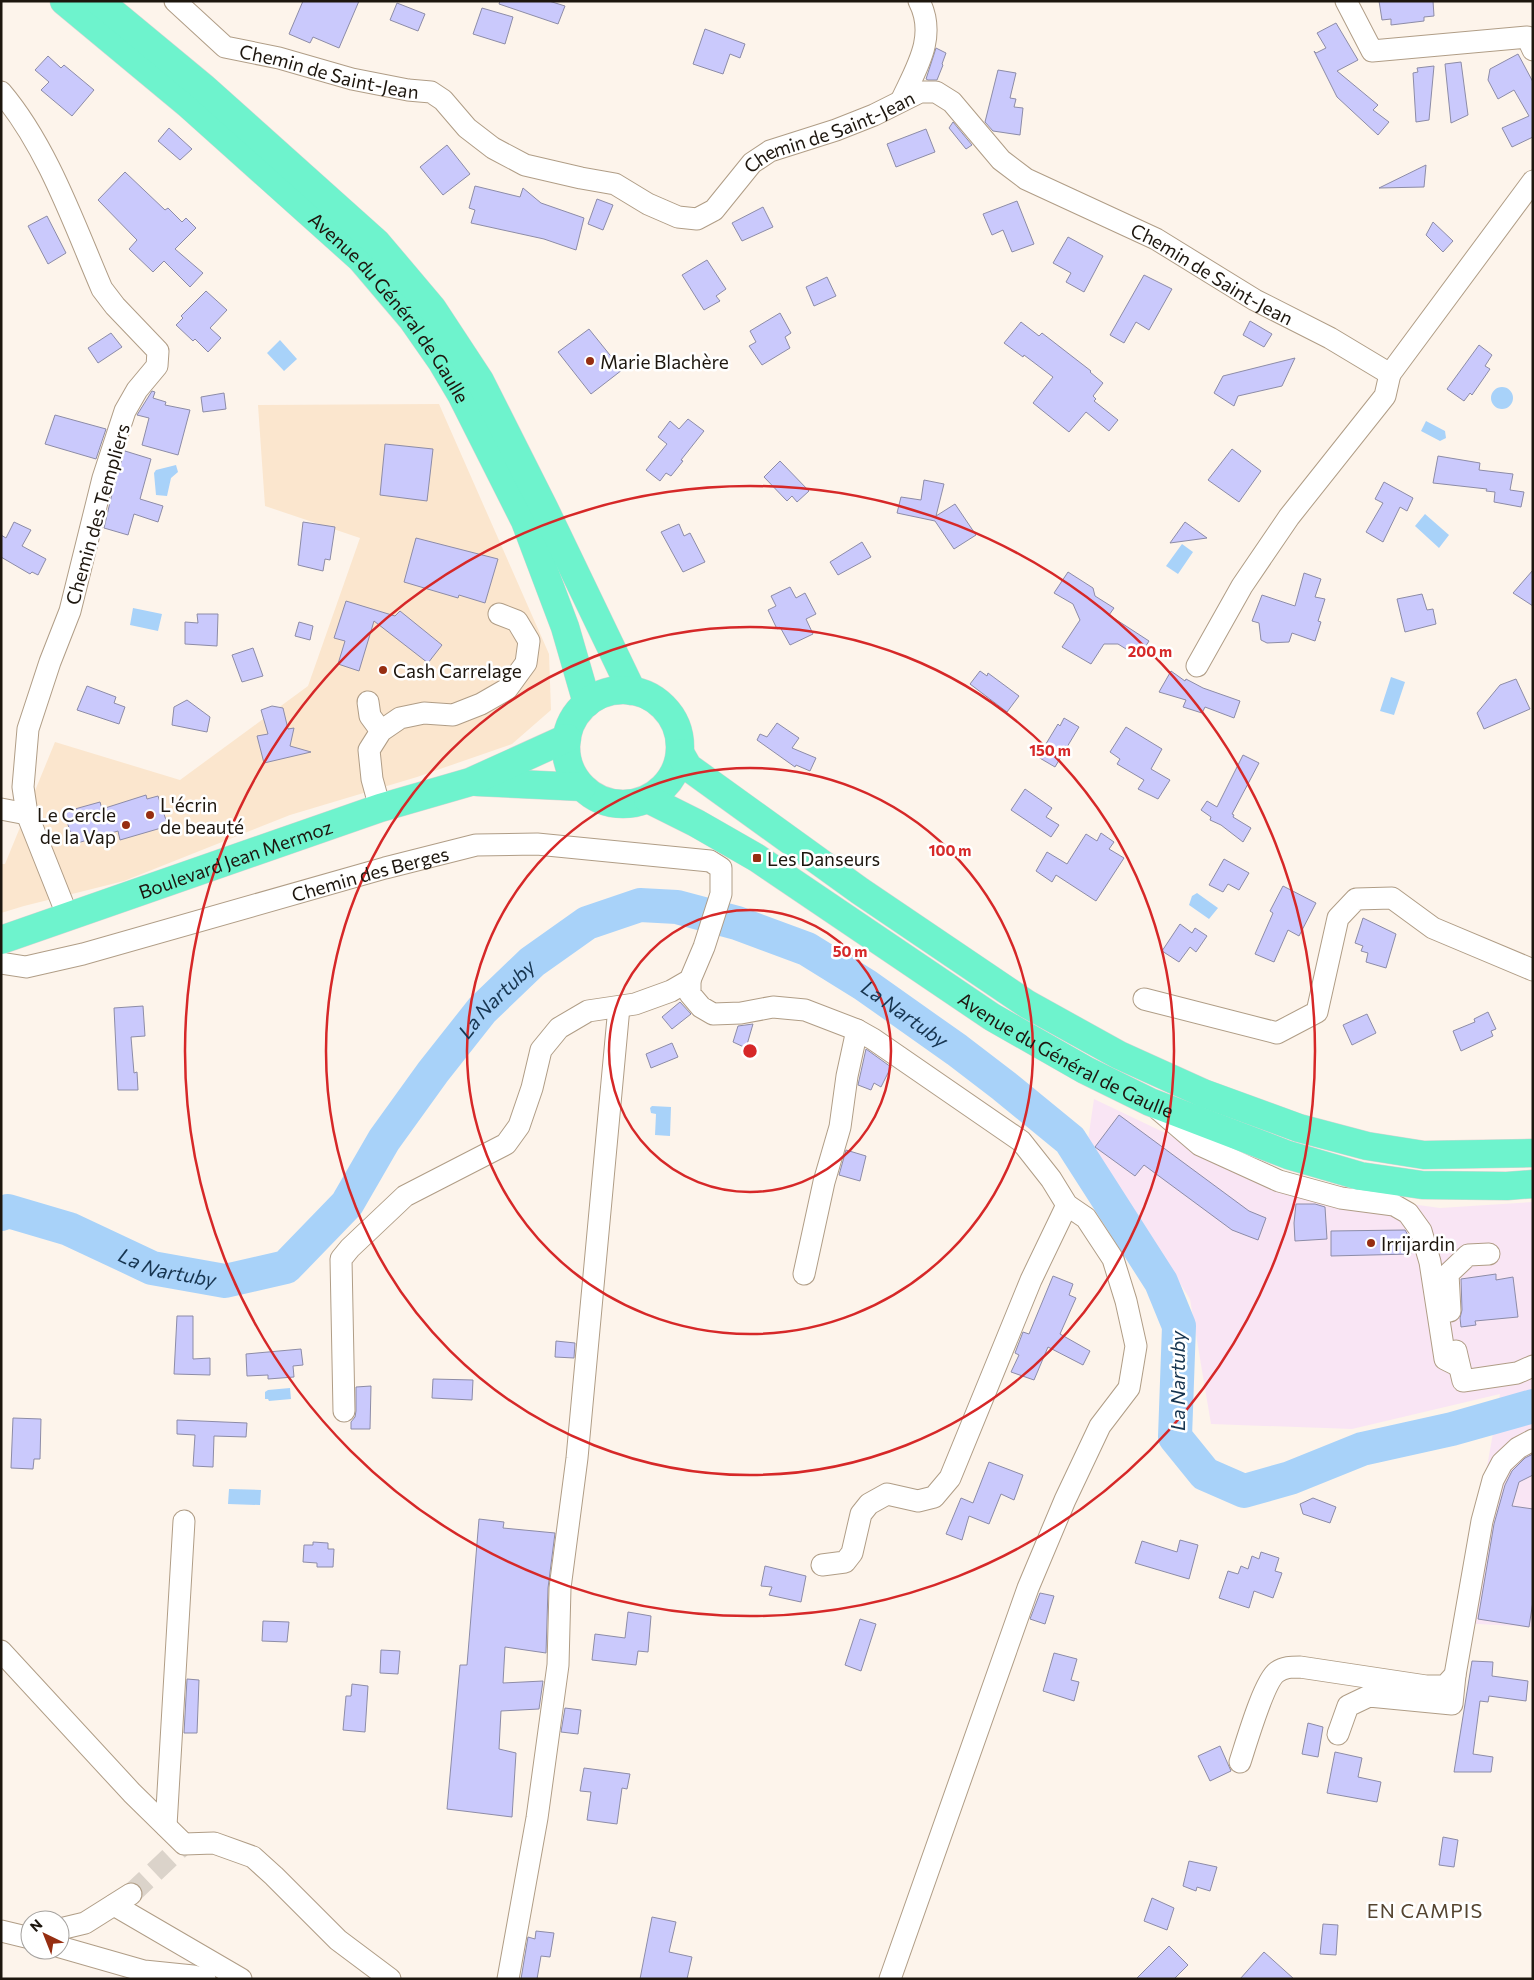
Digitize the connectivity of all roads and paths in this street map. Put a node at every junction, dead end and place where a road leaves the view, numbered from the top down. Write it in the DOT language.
graph roads {
  1 [pos="64,1"];
  2 [pos="100,1"];
  3 [pos="175,1"];
  4 [pos="919,1"];
  5 [pos="1346,1"];
  6 [pos="1533,50"];
  7 [pos="1,92"];
  8 [pos="902,100"];
  9 [pos="1533,181"];
  10 [pos="1390,374"];
  11 [pos="498,614"];
  12 [pos="1197,666"];
  13 [pos="632,691"];
  14 [pos="368,702"];
  15 [pos="587,703"];
  16 [pos="381,732"];
  17 [pos="567,738"];
  18 [pos="680,753"];
  19 [pos="470,782"];
  20 [pos="582,787"];
  21 [pos="648,799"];
  22 [pos="380,808"];
  23 [pos="1,809"];
  24 [pos="27,814"];
  25 [pos="68,917"];
  26 [pos="1,940"];
  27 [pos="1,963"];
  28 [pos="1533,970"];
  29 [pos="690,980"];
  30 [pos="1144,999"];
  31 [pos="619,1007"];
  32 [pos="856,1030"];
  33 [pos="1150,1102"];
  34 [pos="1533,1153"];
  35 [pos="1533,1184"];
  36 [pos="1067,1205"];
  37 [pos="1489,1254"];
  38 [pos="804,1274"];
  39 [pos="1458,1366"];
  40 [pos="1533,1366"];
  41 [pos="344,1411"];
  42 [pos="1533,1440"];
  43 [pos="184,1521"];
  44 [pos="822,1565"];
  45 [pos="1,1652"];
  46 [pos="1455,1675"];
  47 [pos="1338,1734"];
  48 [pos="1240,1762"];
  49 [pos="166,1826"];
  50 [pos="70,1927"];
  51 [pos="1,1931"];
  52 [pos="20,1935"];
  53 [pos="70,1950"];
  54 [pos="205,1979"];
  55 [pos="241,1979"];
  56 [pos="390,1979"];
  57 [pos="508,1979"];
  58 [pos="890,1979"];
  1 -- 15 [label="main road, Avenue du Général de Gaulle"];
  2 -- 13 [label="main road, Avenue du Général de Gaulle"];
  3 -- 8 [label="street, Chemin de Saint-Jean"];
  4 -- 8 [label="street"];
  5 -- 6 [label="street"];
  7 -- 24 [label="street, Chemin des Templiers"];
  8 -- 10 [label="street, Chemin de Saint-Jean"];
  9 -- 10 [label="street"];
  10 -- 12 [label="street"];
  11 -- 16 [label="street"];
  13 -- 15 [label="main road"];
  13 -- 18 [label="main road"];
  14 -- 16 [label="street"];
  15 -- 17 [label="main road"];
  16 -- 22 [label="street"];
  17 -- 19 [label="main road, Boulevard Jean Mermoz"];
  17 -- 20 [label="main road"];
  18 -- 21 [label="main road"];
  18 -- 34 [label="main road, Avenue du Général de Gaulle"];
  19 -- 20 [label="main road, Boulevard Jean Mermoz"];
  19 -- 22 [label="main road, Boulevard Jean Mermoz"];
  20 -- 21 [label="main road"];
  21 -- 33 [label="main road, Avenue du Général de Gaulle"];
  22 -- 25 [label="main road, Boulevard Jean Mermoz"];
  23 -- 24 [label="street"];
  24 -- 25 [label="street, Chemin des Templiers"];
  25 -- 26 [label="main road, Boulevard Jean Mermoz"];
  27 -- 29 [label="street, Chemin des Berges"];
  28 -- 30 [label="street"];
  29 -- 31 [label="street"];
  29 -- 32 [label="street"];
  31 -- 41 [label="street"];
  31 -- 57 [label="street"];
  32 -- 36 [label="street"];
  32 -- 38 [label="street"];
  33 -- 35 [label="main road, Avenue du Général de Gaulle"];
  33 -- 39 [label="street"];
  36 -- 44 [label="street"];
  36 -- 58 [label="street"];
  37 -- 39 [label="street"];
  39 -- 40 [label="street"];
  42 -- 46 [label="street"];
  43 -- 49 [label="street"];
  45 -- 49 [label="street"];
  46 -- 47 [label="street"];
  46 -- 48 [label="street"];
  49 -- 56 [label="street"];
  50 -- 55 [label="street"];
  51 -- 52 [label="street"];
  53 -- 54 [label="street"];
}
